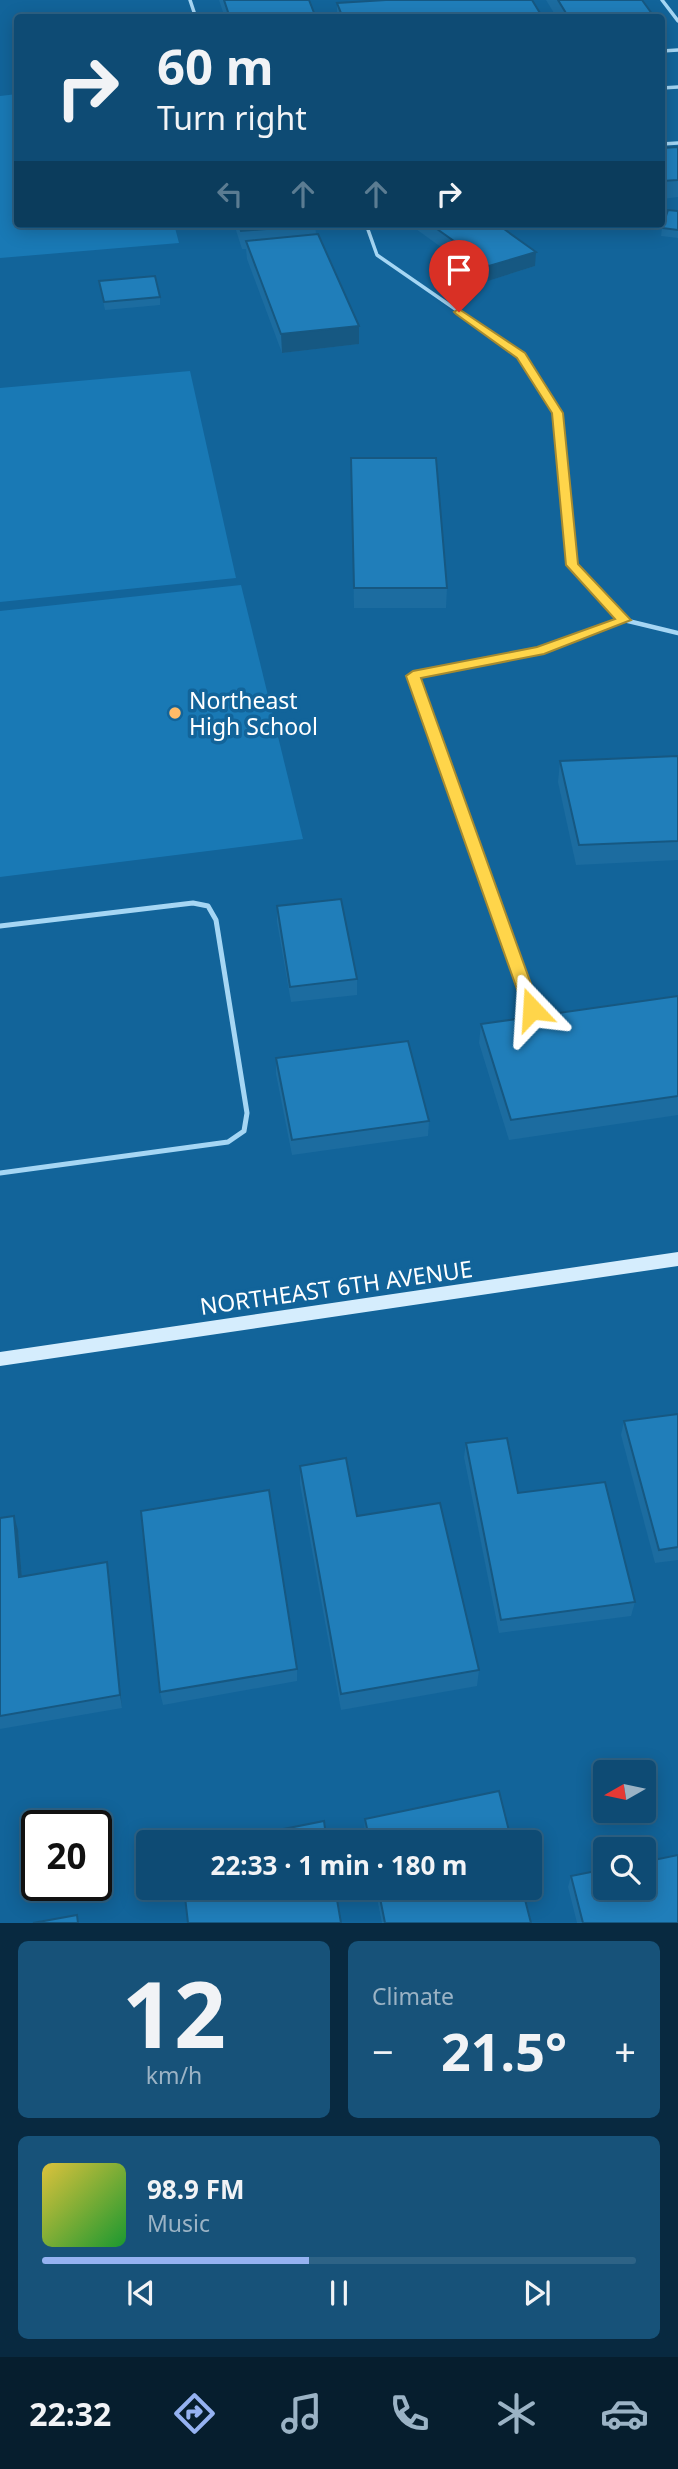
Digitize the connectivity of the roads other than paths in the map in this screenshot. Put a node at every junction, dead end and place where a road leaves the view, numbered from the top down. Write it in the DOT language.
graph roads {
  1 [pos="662,0"];
  2 [pos="678,21"];
  3 [pos="367,228"];
  4 [pos="624,620"];
  5 [pos="678,633"];
  6 [pos="0,926"];
  7 [pos="532,1009"];
  8 [pos="0,1173"];
  9 [pos="678,1259"];
  10 [pos="0,1359"];
  1 -- 2 [label="lane"];
  3 -- 4 [label="lane"];
  4 -- 5 [label="lane"];
  4 -- 7 [label="lane"];
  6 -- 8 [label="lane"];
  9 -- 10 [label="street, NORTHEAST 6TH AVENUE"];
}
